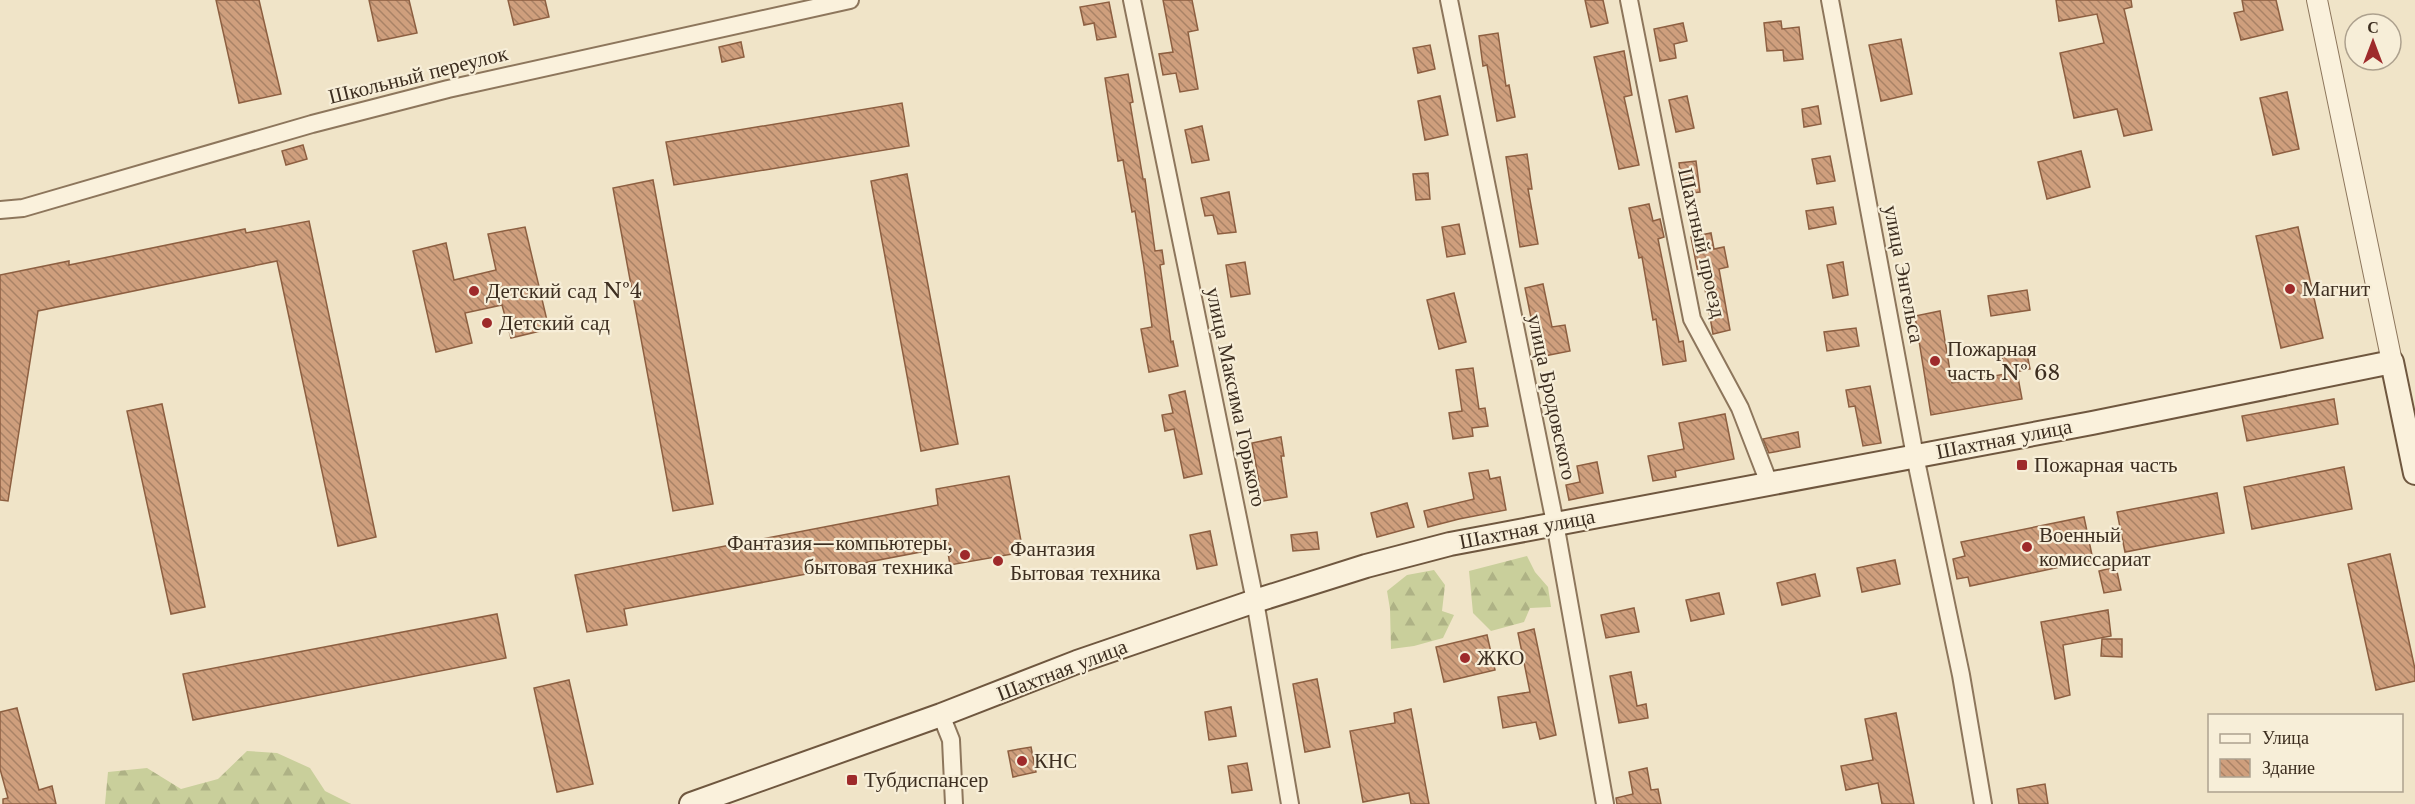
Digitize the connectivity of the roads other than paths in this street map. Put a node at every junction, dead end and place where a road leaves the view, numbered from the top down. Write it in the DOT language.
graph roads {
  1 [pos="850,0"];
  2 [pos="1132,0"];
  3 [pos="1449,0"];
  4 [pos="1629,0"];
  5 [pos="1830,0"];
  6 [pos="2317,0"];
  7 [pos="0,210"];
  8 [pos="2392,362"];
  9 [pos="1915,456"];
  10 [pos="2415,473"];
  11 [pos="1769,483"];
  12 [pos="1555,523"];
  13 [pos="1255,601"];
  14 [pos="941,715"];
  15 [pos="691,804"];
  16 [pos="954,804"];
  17 [pos="1290,804"];
  18 [pos="1605,804"];
  19 [pos="1983,804"];
  1 -- 7 [label="street, Школьный переулок"];
  2 -- 13 [label="street, улица Максима Горького"];
  3 -- 12 [label="street, улица Бродовского"];
  4 -- 11 [label="street, Шахтный проезд"];
  5 -- 9 [label="street, улица Энгельса"];
  6 -- 8 [label="street"];
  8 -- 9 [label="main road, Шахтная улица"];
  8 -- 10 [label="main road"];
  9 -- 11 [label="main road, Шахтная улица"];
  9 -- 19 [label="street, улица Энгельса"];
  11 -- 12 [label="main road, Шахтная улица"];
  12 -- 13 [label="main road, Шахтная улица"];
  12 -- 18 [label="street, улица Бродовского"];
  13 -- 14 [label="main road, Шахтная улица"];
  13 -- 17 [label="street, улица Максима Горького"];
  14 -- 15 [label="main road, Шахтная улица"];
  14 -- 16 [label="street"];
}
